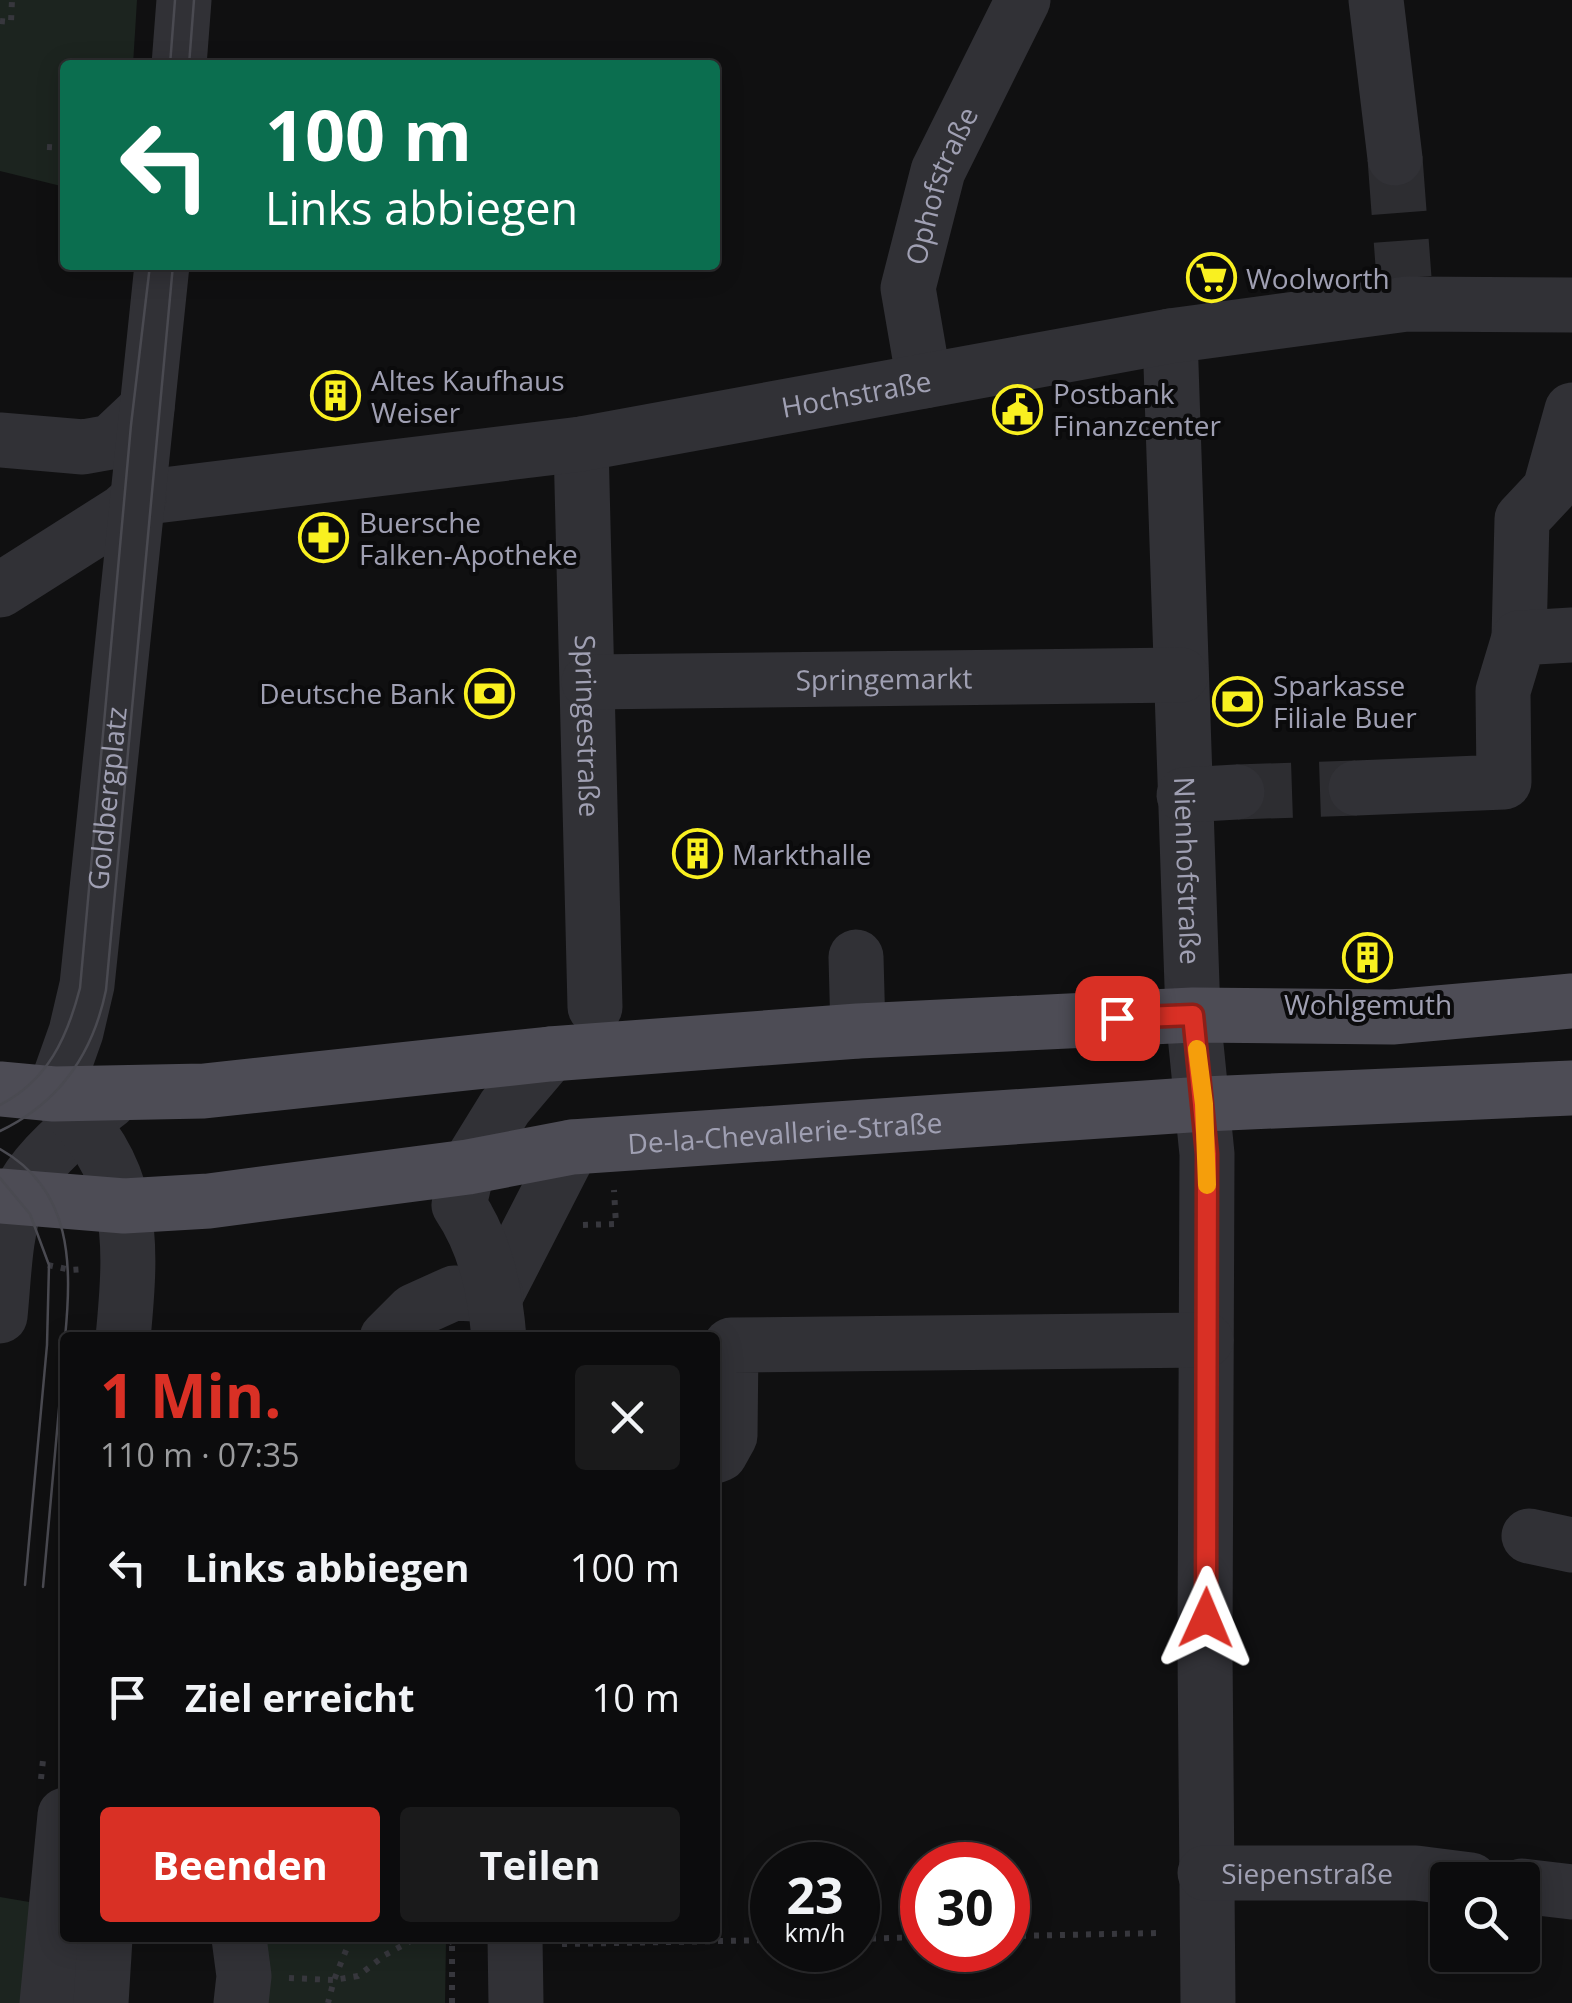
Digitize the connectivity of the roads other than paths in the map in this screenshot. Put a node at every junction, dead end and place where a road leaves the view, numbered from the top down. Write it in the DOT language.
graph roads {
  1 [pos="184,0"];
  2 [pos="1023,0"];
  3 [pos="1370,3"];
  4 [pos="179,60"];
  5 [pos="1395,158"];
  6 [pos="161,270"];
  7 [pos="1571,302"];
  8 [pos="1170,336"];
  9 [pos="924,381"];
  10 [pos="147,408"];
  11 [pos="1572,410"];
  12 [pos="0,440"];
  13 [pos="581,444"];
  14 [pos="140,498"];
  15 [pos="0,590"];
  16 [pos="1546,637"];
  17 [pos="1181,675"];
  18 [pos="589,682"];
  19 [pos="1170,761"];
  20 [pos="1356,788"];
  21 [pos="1238,792"];
  22 [pos="856,957"];
  23 [pos="1572,1000"];
  24 [pos="596,1007"];
  25 [pos="1193,1015"];
  26 [pos="858,1031"];
  27 [pos="550,1054"];
  28 [pos="0,1088"];
  29 [pos="1572,1088"];
  30 [pos="86,1103"];
  31 [pos="1204,1104"];
  32 [pos="572,1147"];
  33 [pos="463,1186"];
  34 [pos="9,1197"];
  35 [pos="124,1206"];
  36 [pos="0,1316"];
  37 [pos="497,1316"];
  38 [pos="123,1332"];
  39 [pos="393,1332"];
  40 [pos="1206,1340"];
  41 [pos="720,1454"];
  42 [pos="60,1867"];
  43 [pos="1206,1873"];
  44 [pos="1430,1875"];
  45 [pos="1540,1888"];
  46 [pos="1572,1892"];
  47 [pos="106,1942"];
  48 [pos="240,1942"];
  49 [pos="515,1942"];
  50 [pos="47,2003"];
  51 [pos="102,2003"];
  52 [pos="241,2003"];
  53 [pos="516,2003"];
  54 [pos="1208,2003"];
  1 -- 4 [label="street"];
  2 -- 9 [label="street, Ophofstraße"];
  3 -- 5 [label="street"];
  6 -- 10 [label="street, Goldbergplatz"];
  7 -- 8 [label="street, Hochstraße"];
  8 -- 9 [label="street, Hochstraße"];
  8 -- 17 [label="street, Nienhofstraße"];
  9 -- 13 [label="street, Hochstraße"];
  10 -- 12 [label="street"];
  10 -- 14 [label="street, Goldbergplatz"];
  11 -- 16 [label="street"];
  13 -- 14 [label="street, Hochstraße"];
  13 -- 18 [label="street, Springestraße"];
  14 -- 15 [label="street"];
  14 -- 30 [label="street, Goldbergplatz"];
  16 -- 20 [label="street"];
  17 -- 18 [label="street, Springemarkt"];
  17 -- 19 [label="street, Nienhofstraße"];
  18 -- 24 [label="street, Springestraße"];
  19 -- 21 [label="street"];
  19 -- 25 [label="street, Nienhofstraße"];
  22 -- 26 [label="street"];
  23 -- 25 [label="main road"];
  25 -- 26 [label="main road"];
  25 -- 31 [label="street, Nienhofstraße"];
  26 -- 27 [label="main road"];
  27 -- 30 [label="main road"];
  27 -- 33 [label="street"];
  28 -- 30 [label="main road"];
  29 -- 31 [label="main road, De-la-Chevallerie-Straße"];
  30 -- 34 [label="street"];
  30 -- 35 [label="street"];
  31 -- 32 [label="main road, De-la-Chevallerie-Straße"];
  31 -- 40 [label="street, Nienhofstraße"];
  32 -- 33 [label="main road, De-la-Chevallerie-Straße"];
  32 -- 37 [label="street"];
  33 -- 35 [label="main road, De-la-Chevallerie-Straße"];
  33 -- 37 [label="street"];
  34 -- 35 [label="main road, De-la-Chevallerie-Straße"];
  34 -- 36 [label="street"];
  35 -- 38 [label="street"];
  37 -- 39 [label="street"];
  40 -- 41 [label="street"];
  40 -- 43 [label="street, Nienhofstraße"];
  42 -- 50 [label="street"];
  43 -- 44 [label="street, Siepenstraße"];
  43 -- 54 [label="street, Nienhofstraße"];
  45 -- 46 [label="street"];
  47 -- 51 [label="street"];
  48 -- 52 [label="street"];
  49 -- 53 [label="street"];
}
